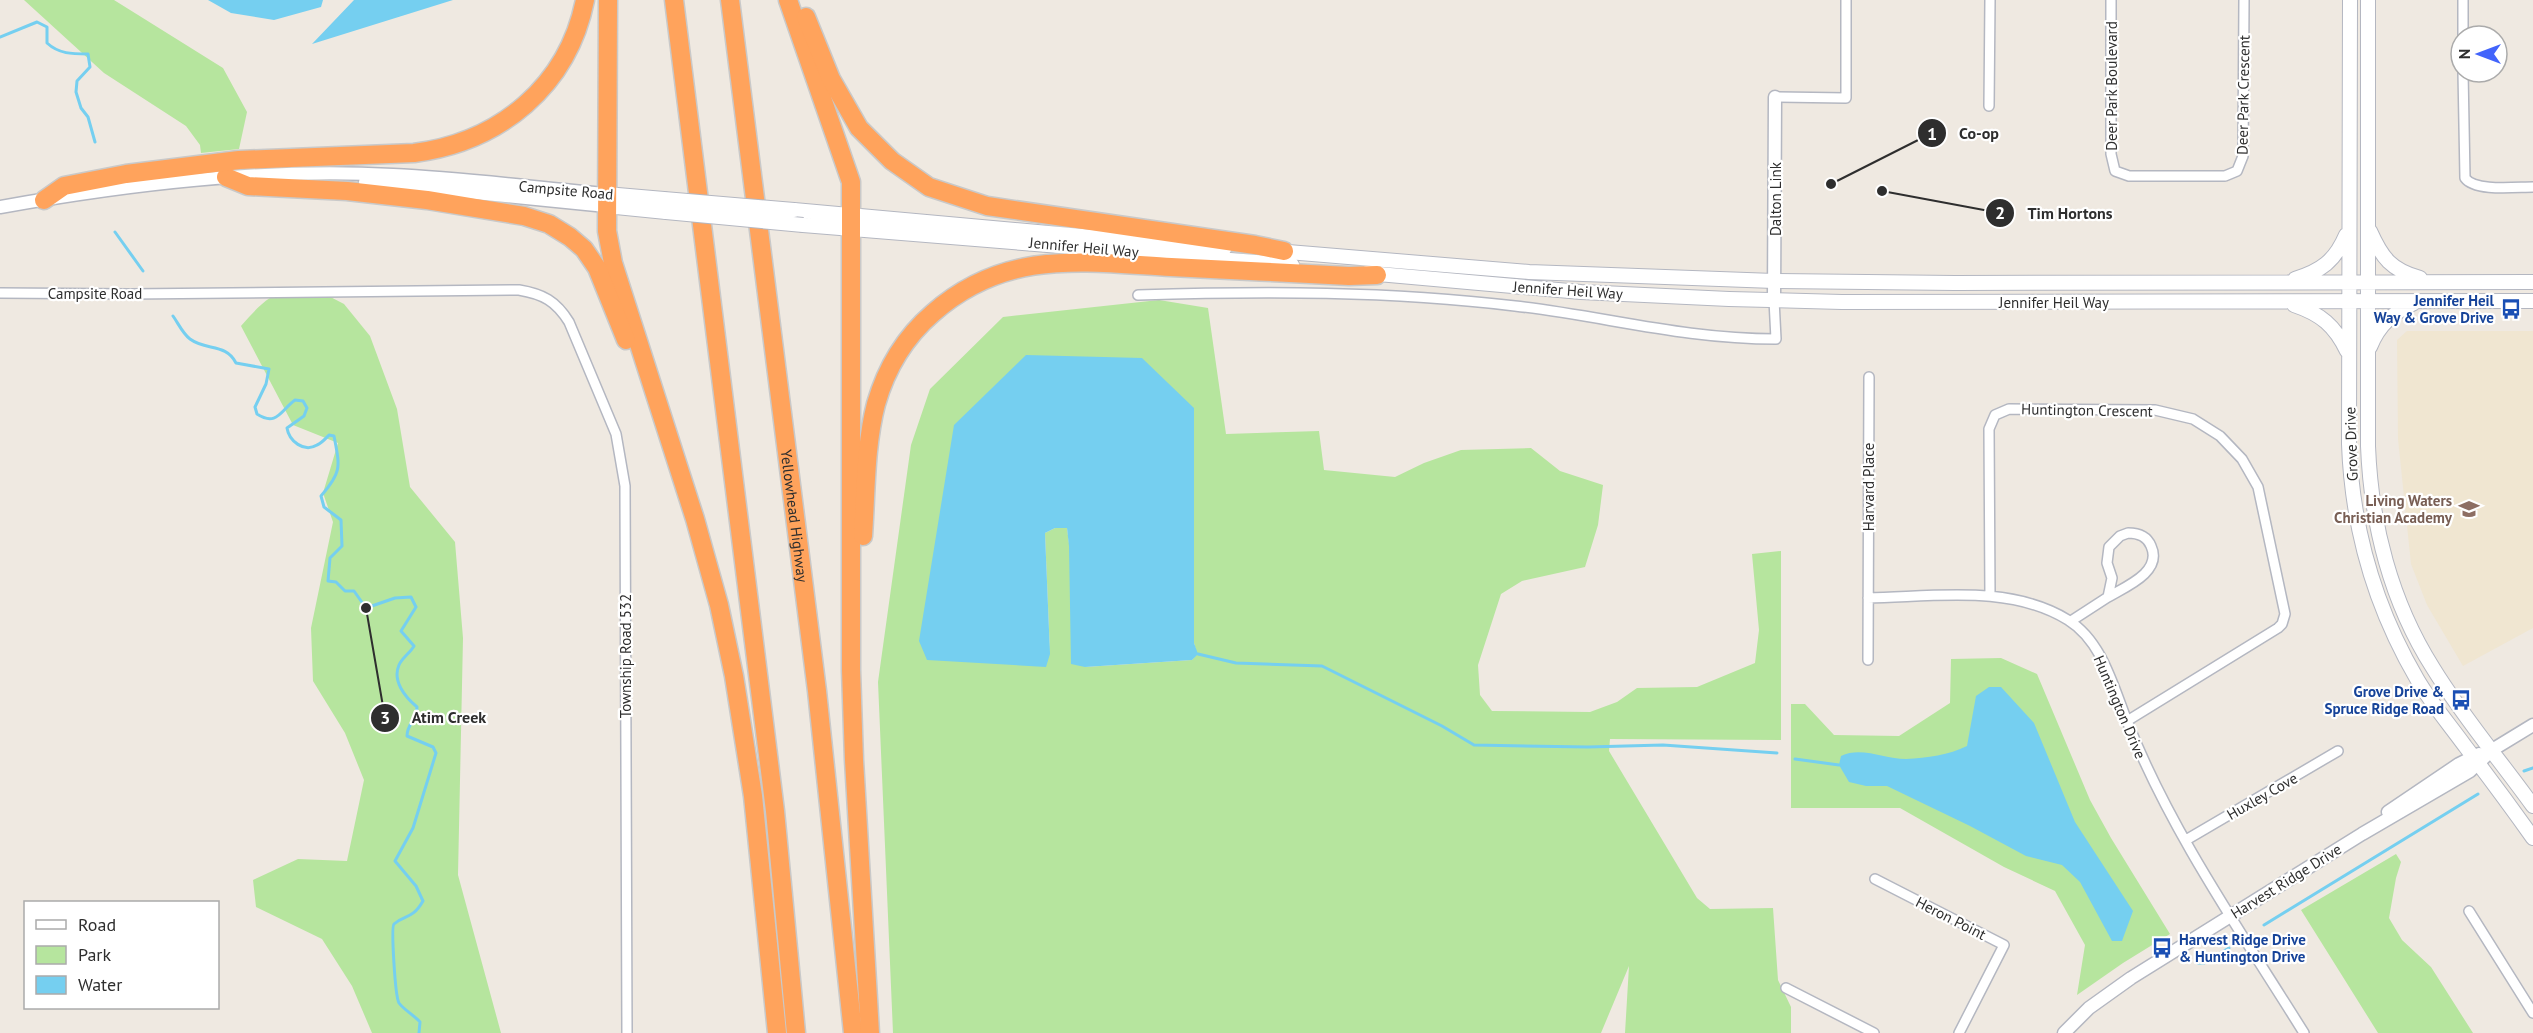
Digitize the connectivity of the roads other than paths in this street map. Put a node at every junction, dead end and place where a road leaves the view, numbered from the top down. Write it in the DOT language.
graph roads {
  1 [pos="585,0"];
  2 [pos="608,0"];
  3 [pos="674,0"];
  4 [pos="730,0"];
  5 [pos="788,0"];
  6 [pos="800,0"];
  7 [pos="1846,0"];
  8 [pos="1990,0"];
  9 [pos="2112,0"];
  10 [pos="2244,0"];
  11 [pos="2350,0"];
  12 [pos="2368,0"];
  13 [pos="2463,0"];
  14 [pos="2463,24"];
  15 [pos="2463,84"];
  16 [pos="1775,97"];
  17 [pos="1989,106"];
  18 [pos="2115,171"];
  19 [pos="226,177"];
  20 [pos="2533,187"];
  21 [pos="44,200"];
  22 [pos="606,200"];
  23 [pos="665,206"];
  24 [pos="0,207"];
  25 [pos="853,222"];
  26 [pos="2368,226"];
  27 [pos="2349,228"];
  28 [pos="1284,251"];
  29 [pos="1377,275"];
  30 [pos="1774,281"];
  31 [pos="2349,282"];
  32 [pos="2368,282"];
  33 [pos="2434,282"];
  34 [pos="2533,282"];
  35 [pos="2282,283"];
  36 [pos="0,292"];
  37 [pos="1138,295"];
  38 [pos="549,298"];
  39 [pos="1774,300"];
  40 [pos="2284,301"];
  41 [pos="2349,301"];
  42 [pos="2368,301"];
  43 [pos="2419,301"];
  44 [pos="2533,301"];
  45 [pos="2368,351"];
  46 [pos="2349,355"];
  47 [pos="1869,377"];
  48 [pos="680,472"];
  49 [pos="1990,596"];
  50 [pos="2108,597"];
  51 [pos="1868,598"];
  52 [pos="2071,621"];
  53 [pos="852,630"];
  54 [pos="1868,660"];
  55 [pos="2127,721"];
  56 [pos="2533,725"];
  57 [pos="2492,750"];
  58 [pos="2338,751"];
  59 [pos="2476,760"];
  60 [pos="2533,806"];
  61 [pos="2533,838"];
  62 [pos="2186,840"];
  63 [pos="1875,879"];
  64 [pos="2469,911"];
  65 [pos="2230,915"];
  66 [pos="1786,988"];
  67 [pos="2533,1013"];
  68 [pos="627,1033"];
  69 [pos="777,1033"];
  70 [pos="796,1033"];
  71 [pos="853,1033"];
  72 [pos="870,1033"];
  73 [pos="1874,1033"];
  74 [pos="1959,1033"];
  75 [pos="2064,1033"];
  76 [pos="2304,1033"];
  1 -- 21 [label="highway"];
  2 -- 22 [label="highway"];
  3 -- 70 [label="highway"];
  4 -- 71 [label="highway, Yellowhead Highway"];
  5 -- 25 [label="highway"];
  6 -- 28 [label="highway"];
  7 -- 16 [label="street"];
  8 -- 17 [label="street"];
  9 -- 18 [label="street, Deer Park Boulevard"];
  10 -- 18 [label="street, Deer Park Crescent"];
  11 -- 27 [label="main road, Grove Drive"];
  12 -- 26 [label="main road, Grove Drive"];
  13 -- 14 [label="street"];
  15 -- 20 [label="street"];
  16 -- 30 [label="street, Dalton Link"];
  19 -- 21 [label="street, Campsite Road"];
  19 -- 22 [label="street, Campsite Road"];
  19 -- 48 [label="highway"];
  21 -- 24 [label="street, Campsite Road"];
  22 -- 23 [label="main road, Campsite Road"];
  22 -- 48 [label="highway"];
  23 -- 25 [label="main road, Campsite Road, bridge"];
  23 -- 25 [label="main road, Jennifer Heil Way, bridge"];
  25 -- 28 [label="main road, Jennifer Heil Way"];
  25 -- 29 [label="main road, Jennifer Heil Way"];
  25 -- 53 [label="highway"];
  26 -- 32 [label="main road, Grove Drive"];
  26 -- 33 [label="main road"];
  27 -- 31 [label="main road, Grove Drive"];
  27 -- 35 [label="main road"];
  28 -- 30 [label="main road, Jennifer Heil Way"];
  29 -- 39 [label="main road, Jennifer Heil Way"];
  29 -- 53 [label="highway"];
  30 -- 35 [label="main road, Jennifer Heil Way"];
  30 -- 39 [label="street, Dalton Link"];
  31 -- 32 [label="main road, Jennifer Heil Way"];
  31 -- 35 [label="main road, Jennifer Heil Way"];
  31 -- 41 [label="main road, Grove Drive"];
  32 -- 33 [label="main road, Jennifer Heil Way"];
  32 -- 42 [label="main road, Grove Drive"];
  33 -- 34 [label="main road, Jennifer Heil Way"];
  36 -- 38 [label="street, Campsite Road"];
  37 -- 39 [label="street, Jennifer Heil Way"];
  38 -- 68 [label="street, Township Road 532"];
  39 -- 40 [label="main road, Jennifer Heil Way"];
  40 -- 41 [label="main road, Jennifer Heil Way"];
  40 -- 46 [label="main road"];
  41 -- 42 [label="main road, Jennifer Heil Way"];
  41 -- 46 [label="main road, Grove Drive"];
  42 -- 43 [label="main road, Jennifer Heil Way"];
  42 -- 45 [label="main road, Grove Drive"];
  43 -- 44 [label="main road, Jennifer Heil Way"];
  43 -- 45 [label="main road"];
  45 -- 57 [label="main road, Grove Drive"];
  46 -- 59 [label="main road, Grove Drive"];
  47 -- 51 [label="street, Harvard Place"];
  48 -- 69 [label="highway"];
  49 -- 51 [label="street, Huntington Drive"];
  49 -- 52 [label="street, Huntington Drive"];
  49 -- 55 [label="street, Huntington Crescent"];
  50 -- 50 [label="street"];
  50 -- 52 [label="street"];
  51 -- 54 [label="street, Harvard Place"];
  52 -- 55 [label="street, Huntington Drive"];
  53 -- 72 [label="highway"];
  55 -- 62 [label="street, Huntington Drive"];
  56 -- 57 [label="street, Harvest Ridge Drive"];
  57 -- 59 [label="street, Harvest Ridge Drive"];
  57 -- 60 [label="main road, Grove Drive"];
  58 -- 62 [label="street, Huxley Cove"];
  59 -- 61 [label="main road, Grove Drive"];
  59 -- 65 [label="street, Harvest Ridge Drive"];
  62 -- 65 [label="street, Huntington Drive"];
  63 -- 74 [label="street, Heron Point"];
  64 -- 67 [label="street"];
  65 -- 75 [label="street, Harvest Ridge Drive"];
  65 -- 76 [label="street, Huntington Drive"];
  66 -- 73 [label="street"];
}
